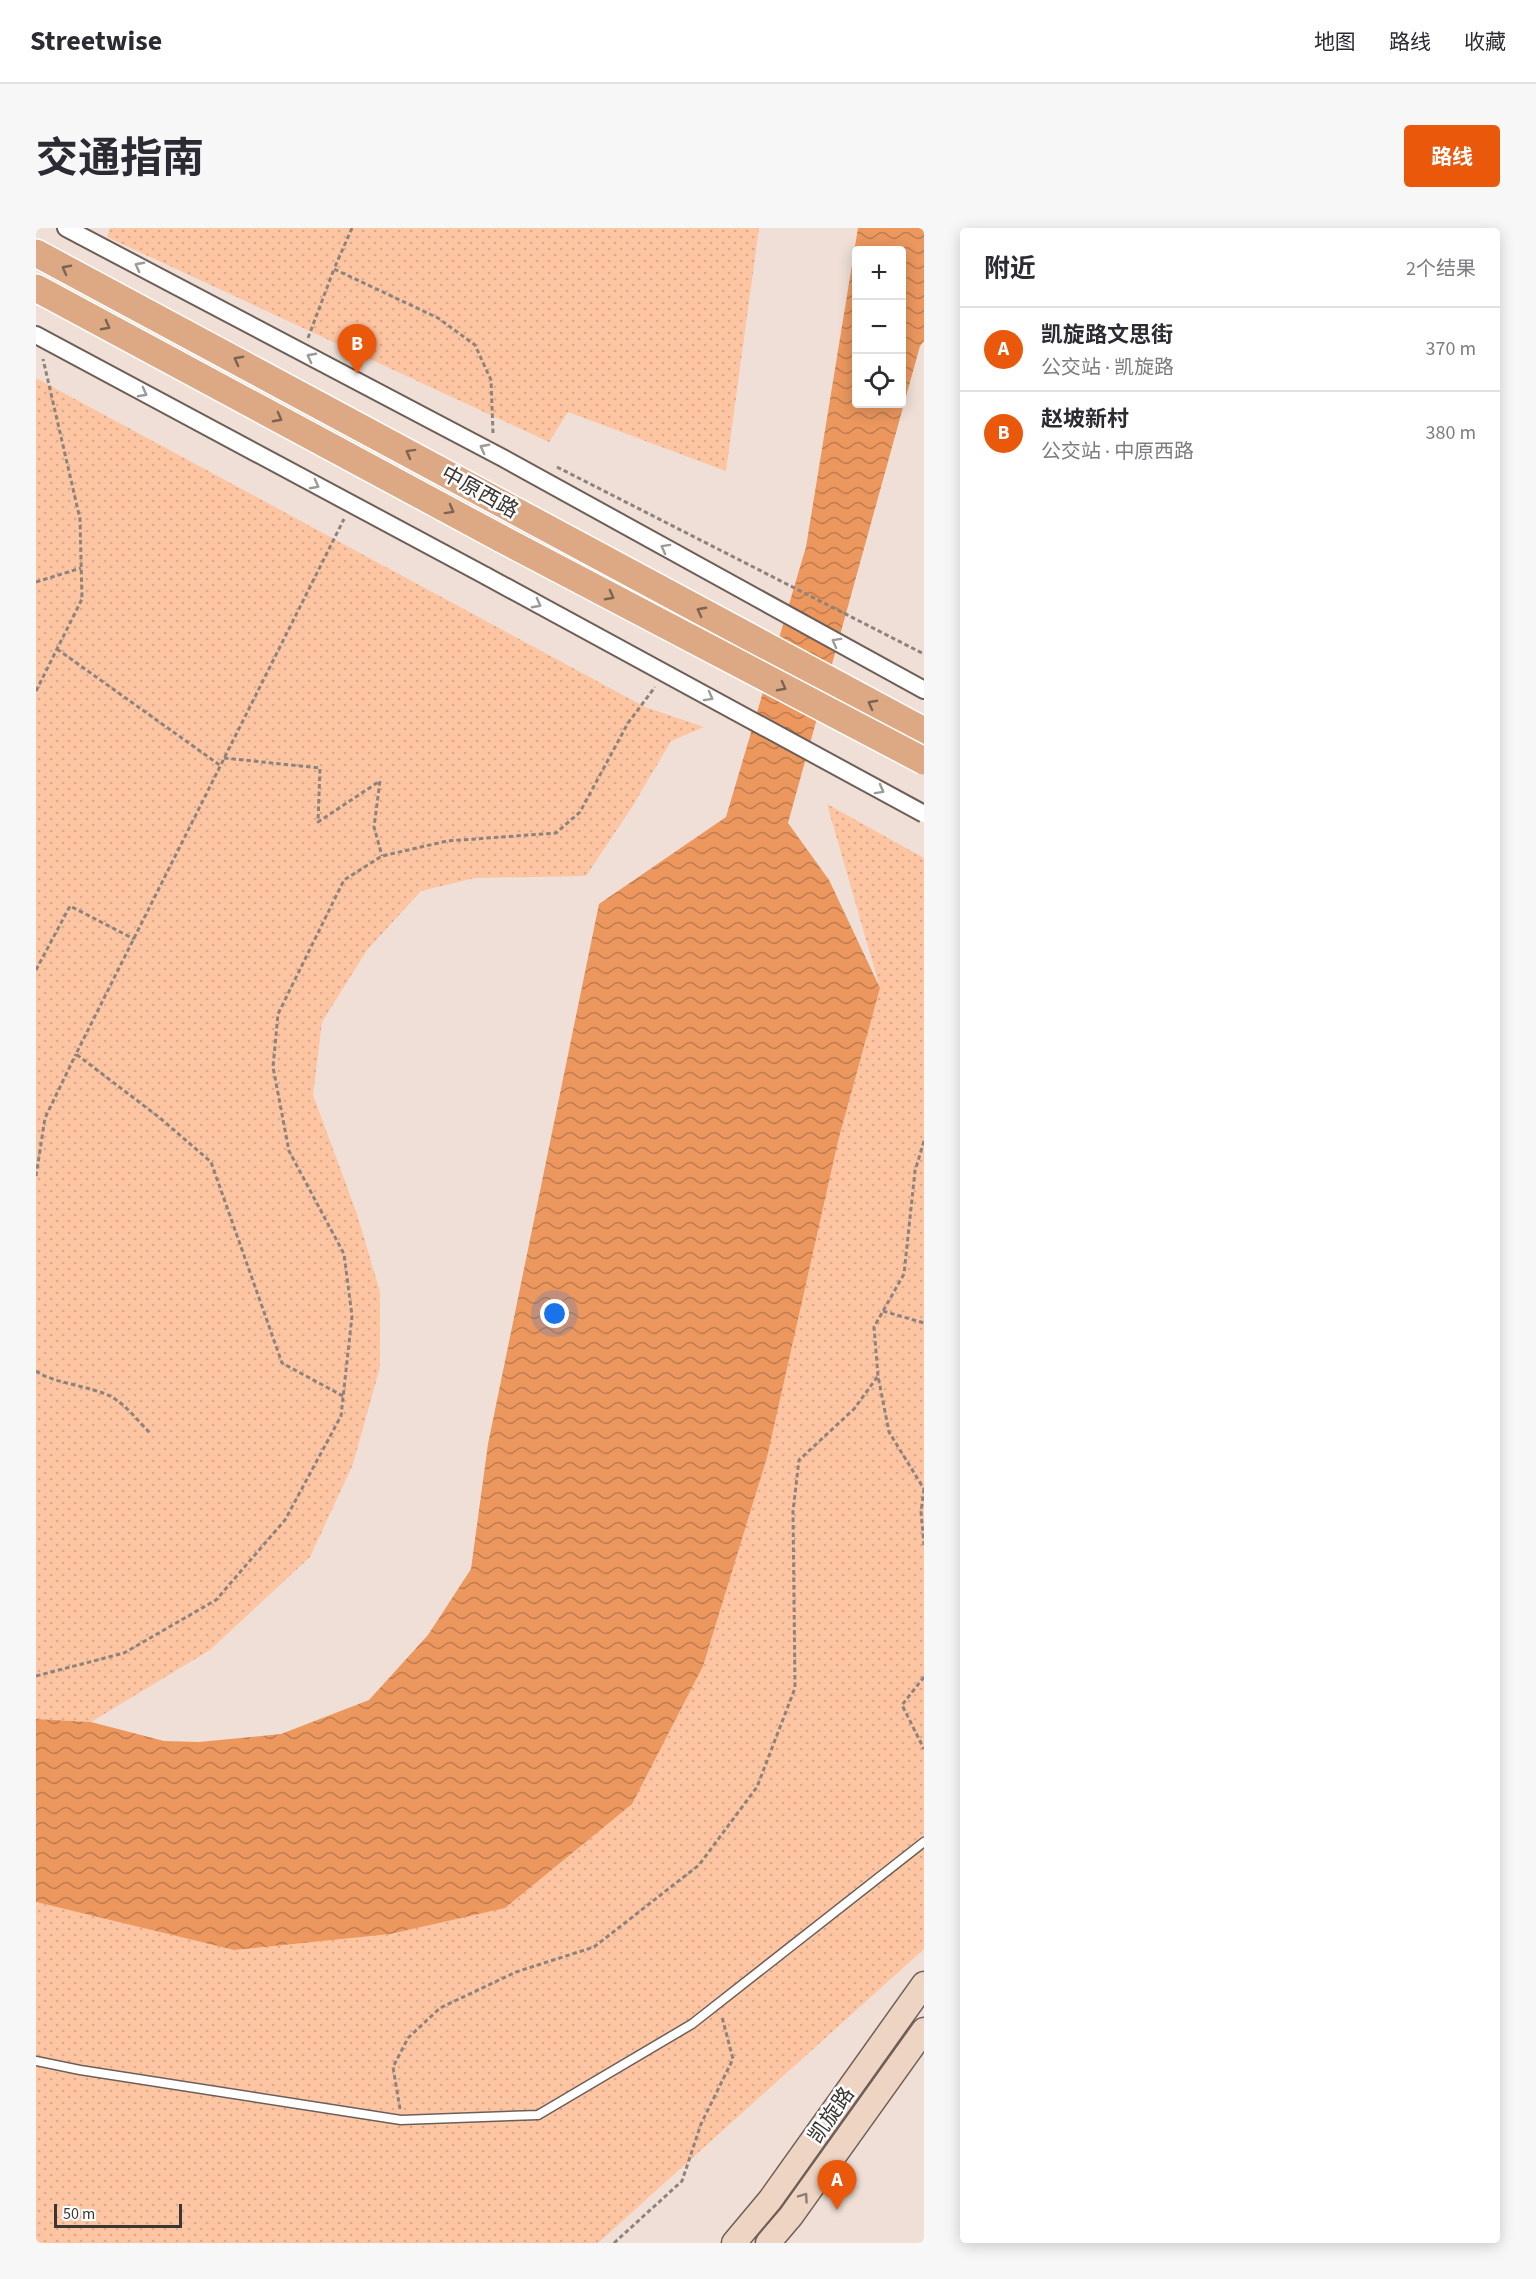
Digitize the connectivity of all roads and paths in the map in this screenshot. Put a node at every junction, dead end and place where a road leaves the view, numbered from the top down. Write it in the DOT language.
graph roads {
  1 [pos="66,228"];
  2 [pos="352,228"];
  3 [pos="36,253"];
  4 [pos="333,269"];
  5 [pos="36,288"];
  6 [pos="37,336"];
  7 [pos="303,353"];
  8 [pos="504,439"];
  9 [pos="556,466"];
  10 [pos="352,504"];
  11 [pos="81,568"];
  12 [pos="36,582"];
  13 [pos="57,649"];
  14 [pos="924,654"];
  15 [pos="665,673"];
  16 [pos="924,690"];
  17 [pos="36,691"];
  18 [pos="924,731"];
  19 [pos="224,758"];
  20 [pos="924,761"];
  21 [pos="221,766"];
  22 [pos="924,814"];
  23 [pos="382,856"];
  24 [pos="134,939"];
  25 [pos="36,970"];
  26 [pos="76,1054"];
  27 [pos="924,1141"];
  28 [pos="36,1176"];
  29 [pos="884,1311"];
  30 [pos="924,1323"];
  31 [pos="36,1371"];
  32 [pos="878,1376"];
  33 [pos="343,1396"];
  34 [pos="150,1433"];
  35 [pos="924,1489"];
  36 [pos="924,1545"];
  37 [pos="36,1676"];
  38 [pos="924,1677"];
  39 [pos="924,1749"];
  40 [pos="924,1842"];
  41 [pos="924,1984"];
  42 [pos="719,2004"];
  43 [pos="924,2030"];
  44 [pos="36,2061"];
  45 [pos="401,2120"];
  46 [pos="614,2243"];
  47 [pos="734,2243"];
  48 [pos="768,2243"];
  7 -- 1 [label="street, one-way"];
  2 -- 4 [label="path"];
  18 -- 3 [label="main road, 中原西路, one-way"];
  4 -- 7 [label="path"];
  4 -- 8 [label="path"];
  5 -- 20 [label="main road, 中原西路, one-way, bridge"];
  6 -- 10 [label="street, one-way"];
  6 -- 11 [label="path"];
  16 -- 7 [label="street, one-way"];
  9 -- 14 [label="path"];
  10 -- 15 [label="street, one-way, bridge"];
  10 -- 19 [label="path"];
  11 -- 12 [label="path"];
  11 -- 13 [label="path"];
  13 -- 17 [label="path"];
  13 -- 21 [label="path"];
  15 -- 22 [label="street, one-way, bridge"];
  15 -- 23 [label="path"];
  19 -- 21 [label="path"];
  19 -- 23 [label="path"];
  21 -- 24 [label="path"];
  23 -- 33 [label="path"];
  24 -- 25 [label="path"];
  24 -- 26 [label="path"];
  26 -- 28 [label="path"];
  26 -- 33 [label="path"];
  27 -- 29 [label="path"];
  29 -- 30 [label="path"];
  29 -- 32 [label="path"];
  31 -- 34 [label="path"];
  32 -- 35 [label="path"];
  32 -- 45 [label="path"];
  33 -- 37 [label="path"];
  35 -- 36 [label="path"];
  38 -- 39 [label="path"];
  40 -- 42 [label="lane"];
  41 -- 47 [label="main road, 凯旋路"];
  42 -- 45 [label="lane"];
  42 -- 46 [label="path"];
  48 -- 43 [label="main road, 凯旋路, one-way"];
  44 -- 45 [label="lane"];
}
